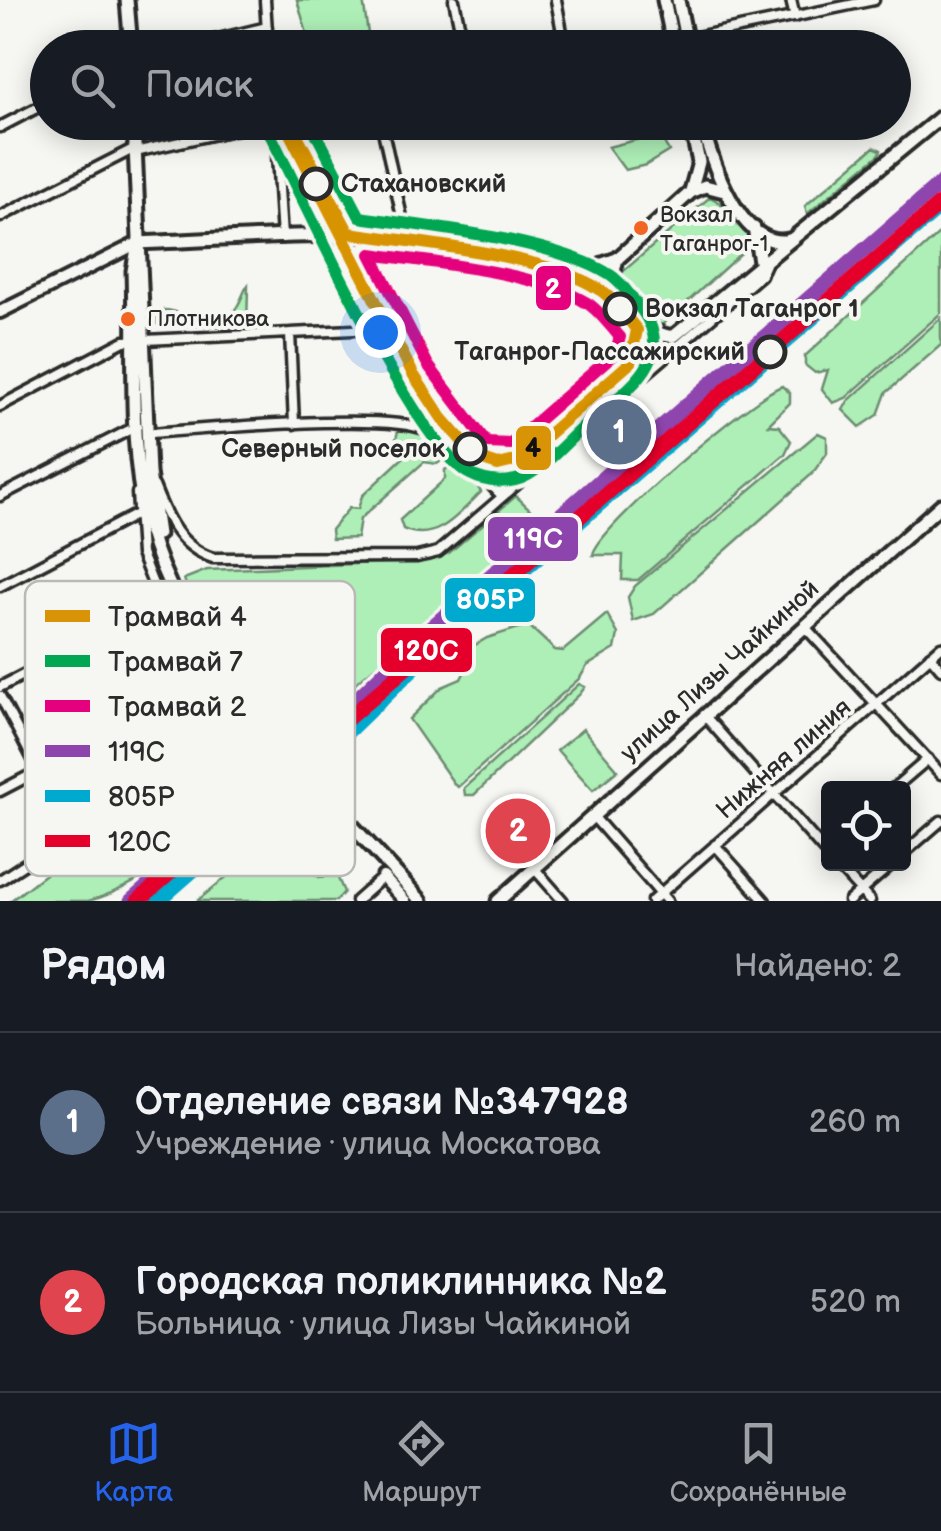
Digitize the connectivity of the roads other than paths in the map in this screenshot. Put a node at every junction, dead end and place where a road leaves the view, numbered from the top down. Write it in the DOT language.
graph roads {
  1 [pos="130,0"];
  2 [pos="264,0"];
  3 [pos="454,0"];
  4 [pos="556,0"];
  5 [pos="664,0"];
  6 [pos="678,0"];
  7 [pos="791,0"];
  8 [pos="874,0"];
  9 [pos="795,16"];
  10 [pos="267,27"];
  11 [pos="131,30"];
  12 [pos="255,30"];
  13 [pos="267,30"];
  14 [pos="460,30"];
  15 [pos="562,30"];
  16 [pos="675,30"];
  17 [pos="679,30"];
  18 [pos="738,30"];
  19 [pos="30,111"];
  20 [pos="941,117"];
  21 [pos="0,127"];
  22 [pos="135,140"];
  23 [pos="184,140"];
  24 [pos="274,140"];
  25 [pos="385,140"];
  26 [pos="694,140"];
  27 [pos="706,140"];
  28 [pos="135,150"];
  29 [pos="724,191"];
  30 [pos="691,192"];
  31 [pos="0,217"];
  32 [pos="754,228"];
  33 [pos="406,235"];
  34 [pos="797,237"];
  35 [pos="282,238"];
  36 [pos="138,243"];
  37 [pos="765,258"];
  38 [pos="617,259"];
  39 [pos="582,270"];
  40 [pos="620,295"];
  41 [pos="0,312"];
  42 [pos="374,329"];
  43 [pos="656,332"];
  44 [pos="290,333"];
  45 [pos="140,340"];
  46 [pos="672,342"];
  47 [pos="656,362"];
  48 [pos="0,406"];
  49 [pos="294,424"];
  50 [pos="142,429"];
  51 [pos="144,473"];
  52 [pos="0,496"];
  53 [pos="502,496"];
  54 [pos="941,505"];
  55 [pos="135,515"];
  56 [pos="152,581"];
  57 [pos="179,581"];
  58 [pos="0,586"];
  59 [pos="804,626"];
  60 [pos="941,647"];
  61 [pos="930,656"];
  62 [pos="941,669"];
  63 [pos="25,674"];
  64 [pos="0,686"];
  65 [pos="0,696"];
  66 [pos="877,704"];
  67 [pos="704,715"];
  68 [pos="25,745"];
  69 [pos="928,759"];
  70 [pos="941,774"];
  71 [pos="25,778"];
  72 [pos="902,781"];
  73 [pos="0,791"];
  74 [pos="772,796"];
  75 [pos="592,815"];
  76 [pos="355,820"];
  77 [pos="941,821"];
  78 [pos="355,823"];
  79 [pos="821,845"];
  80 [pos="715,846"];
  81 [pos="911,848"];
  82 [pos="25,864"];
  83 [pos="532,870"];
  84 [pos="843,871"];
  85 [pos="884,871"];
  86 [pos="383,877"];
  87 [pos="0,880"];
  88 [pos="861,890"];
  89 [pos="664,897"];
  90 [pos="356,901"];
  91 [pos="405,901"];
  92 [pos="421,901"];
  93 [pos="430,901"];
  94 [pos="495,901"];
  95 [pos="563,901"];
  96 [pos="652,901"];
  97 [pos="764,901"];
  98 [pos="850,901"];
  99 [pos="870,901"];
  1 -- 11 [label="main road"];
  2 -- 10 [label="street"];
  3 -- 14 [label="street"];
  4 -- 15 [label="street"];
  5 -- 16 [label="main road"];
  6 -- 17 [label="main road"];
  7 -- 9 [label="street"];
  8 -- 9 [label="street"];
  9 -- 18 [label="street"];
  10 -- 12 [label="street"];
  10 -- 13 [label="street"];
  19 -- 21 [label="street"];
  20 -- 34 [label="main road"];
  22 -- 28 [label="main road"];
  23 -- 28 [label="street"];
  24 -- 35 [label="street"];
  25 -- 33 [label="street"];
  26 -- 30 [label="main road"];
  27 -- 29 [label="main road"];
  28 -- 31 [label="street"];
  28 -- 36 [label="main road"];
  29 -- 30 [label="main road"];
  29 -- 32 [label="main road"];
  30 -- 38 [label="main road"];
  32 -- 34 [label="main road"];
  32 -- 37 [label="main road"];
  33 -- 35 [label="main road"];
  33 -- 39 [label="main road"];
  34 -- 37 [label="main road"];
  35 -- 36 [label="main road"];
  36 -- 41 [label="street"];
  36 -- 45 [label="main road"];
  37 -- 46 [label="main road"];
  37 -- 46 [label="street"];
  38 -- 39 [label="main road"];
  38 -- 40 [label="main road"];
  39 -- 40 [label="main road"];
  40 -- 43 [label="main road"];
  42 -- 44 [label="street"];
  43 -- 46 [label="main road"];
  43 -- 47 [label="street"];
  44 -- 45 [label="street"];
  44 -- 49 [label="street"];
  45 -- 48 [label="street"];
  45 -- 50 [label="main road"];
  46 -- 47 [label="street"];
  47 -- 53 [label="street"];
  49 -- 50 [label="street"];
  49 -- 53 [label="street"];
  50 -- 51 [label="main road"];
  50 -- 52 [label="street"];
  51 -- 53 [label="street"];
  51 -- 55 [label="street"];
  51 -- 57 [label="main road, bridge"];
  54 -- 59 [label="main road, улица Лизы Чайкиной"];
  55 -- 56 [label="street"];
  55 -- 58 [label="street"];
  59 -- 66 [label="street"];
  59 -- 67 [label="main road, улица Лизы Чайкиной"];
  60 -- 61 [label="street, Нижняя линия"];
  61 -- 62 [label="street"];
  61 -- 66 [label="street, Нижняя линия"];
  63 -- 64 [label="street"];
  65 -- 68 [label="street"];
  66 -- 69 [label="street"];
  66 -- 74 [label="street, Нижняя линия"];
  67 -- 74 [label="street"];
  67 -- 75 [label="main road, улица Лизы Чайкиной"];
  69 -- 70 [label="street"];
  69 -- 72 [label="street"];
  71 -- 73 [label="street"];
  74 -- 79 [label="street"];
  74 -- 80 [label="street, Нижняя линия"];
  75 -- 83 [label="main road, улица Лизы Чайкиной"];
  75 -- 89 [label="street"];
  76 -- 93 [label="main road"];
  77 -- 81 [label="street"];
  78 -- 92 [label="main road"];
  80 -- 89 [label="street, Нижняя линия"];
  80 -- 97 [label="street"];
  82 -- 87 [label="street"];
  83 -- 94 [label="main road, улица Лизы Чайкиной"];
  83 -- 95 [label="street"];
  84 -- 88 [label="street"];
  85 -- 88 [label="street"];
  86 -- 90 [label="street"];
  86 -- 91 [label="street"];
  88 -- 98 [label="street"];
  88 -- 99 [label="street"];
  89 -- 96 [label="street, Нижняя линия"];
}
